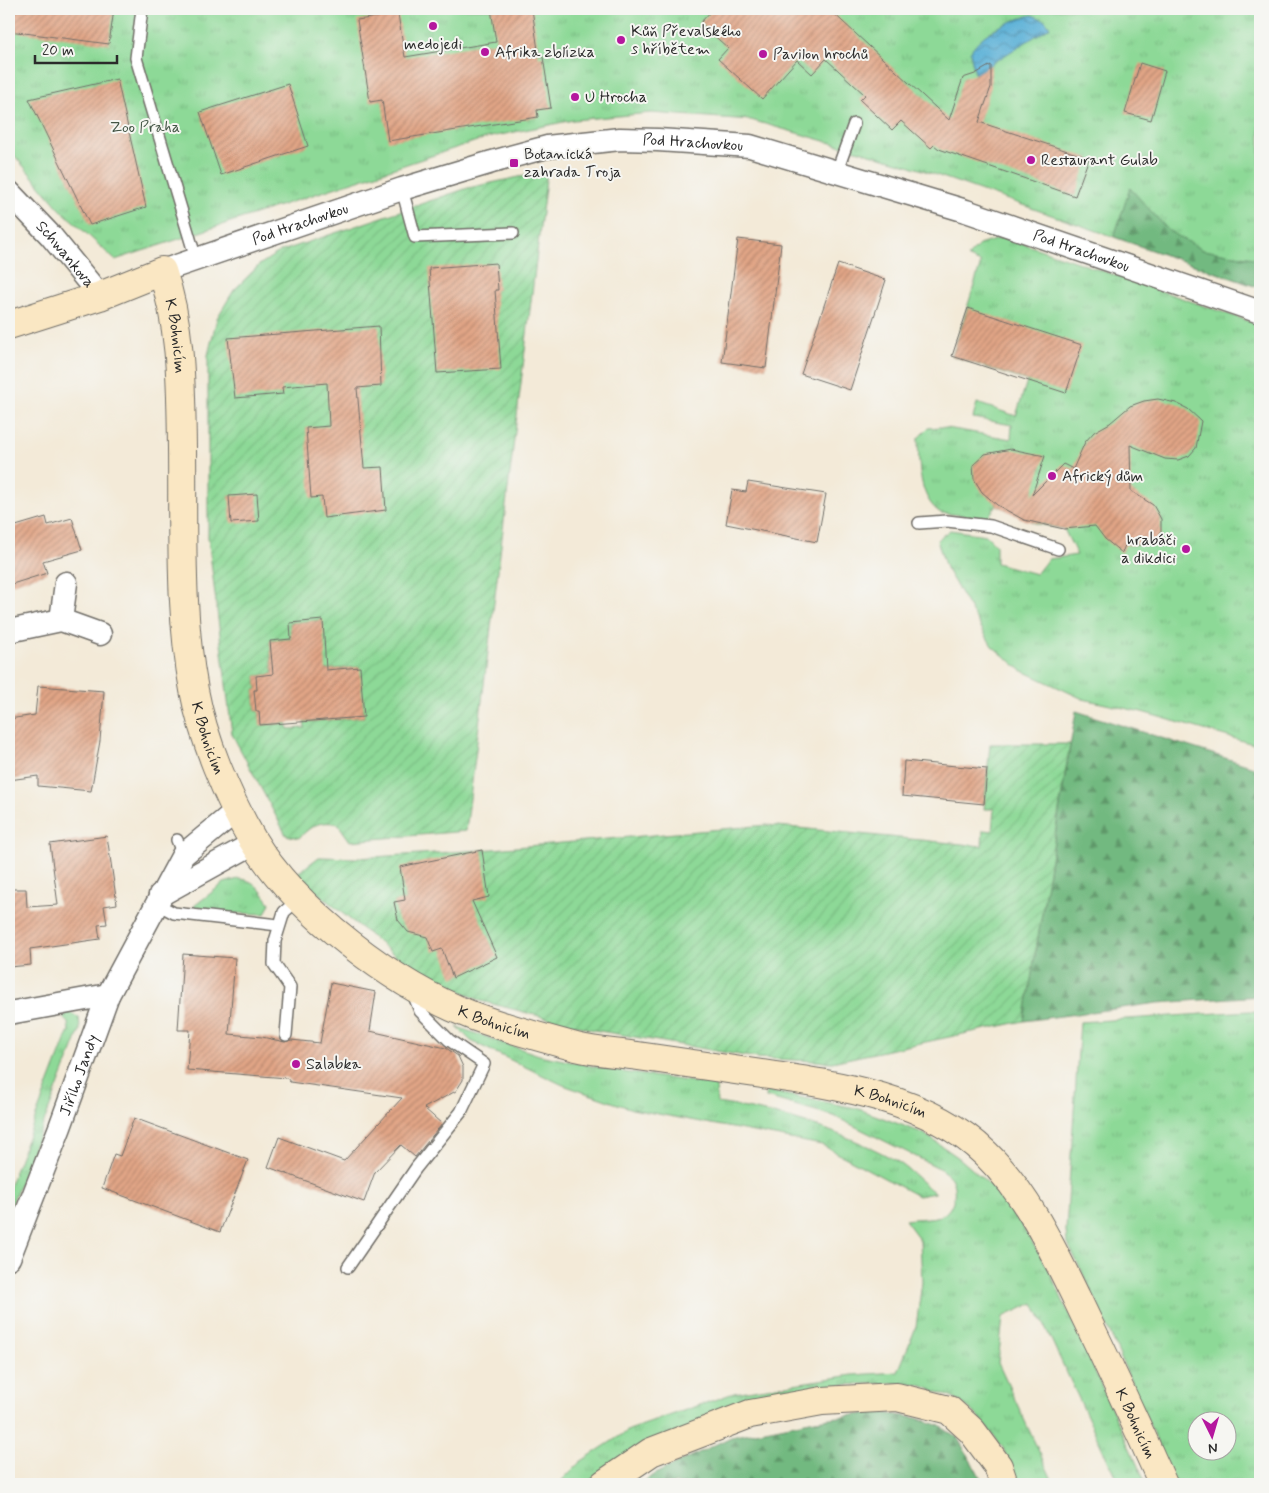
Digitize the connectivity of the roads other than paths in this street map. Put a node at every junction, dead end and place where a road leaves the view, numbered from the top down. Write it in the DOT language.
graph roads {
  1 [pos="142,9"];
  2 [pos="854,124"];
  3 [pos="837,171"];
  4 [pos="402,188"];
  5 [pos="9,192"];
  6 [pos="512,233"];
  7 [pos="196,259"];
  8 [pos="162,271"];
  9 [pos="100,296"];
  10 [pos="1260,312"];
  11 [pos="9,325"];
  12 [pos="919,523"];
  13 [pos="1058,549"];
  14 [pos="66,583"];
  15 [pos="61,620"];
  16 [pos="9,631"];
  17 [pos="100,634"];
  18 [pos="237,810"];
  19 [pos="254,843"];
  20 [pos="299,899"];
  21 [pos="163,904"];
  22 [pos="278,925"];
  23 [pos="410,984"];
  24 [pos="108,994"];
  25 [pos="9,1013"];
  26 [pos="286,1035"];
  27 [pos="9,1258"];
  28 [pos="348,1267"];
  29 [pos="604,1484"];
  30 [pos="1004,1484"];
  31 [pos="1163,1484"];
  1 -- 7 [label="lane"];
  2 -- 3 [label="lane"];
  3 -- 4 [label="street, Pod Hrachovkou"];
  3 -- 10 [label="street, Pod Hrachovkou"];
  4 -- 6 [label="lane"];
  4 -- 7 [label="street, Pod Hrachovkou"];
  5 -- 9 [label="street, Schwankova"];
  7 -- 8 [label="street, Pod Hrachovkou"];
  8 -- 9 [label="street, Pod Hrachovkou"];
  8 -- 18 [label="street, K Bohnicím"];
  9 -- 11 [label="street, Pod Hrachovkou"];
  12 -- 13 [label="lane"];
  14 -- 15 [label="street"];
  15 -- 16 [label="street"];
  15 -- 17 [label="street"];
  18 -- 19 [label="street, K Bohnicím"];
  18 -- 21 [label="street, Jiřího Jandy"];
  19 -- 20 [label="street, K Bohnicím"];
  19 -- 21 [label="street"];
  20 -- 22 [label="lane"];
  20 -- 23 [label="street, K Bohnicím"];
  21 -- 22 [label="lane"];
  21 -- 24 [label="street, Jiřího Jandy"];
  22 -- 26 [label="lane"];
  23 -- 28 [label="lane"];
  23 -- 31 [label="street, K Bohnicím"];
  24 -- 25 [label="street"];
  24 -- 27 [label="street, Jiřího Jandy"];
  29 -- 30 [label="street"];
}
